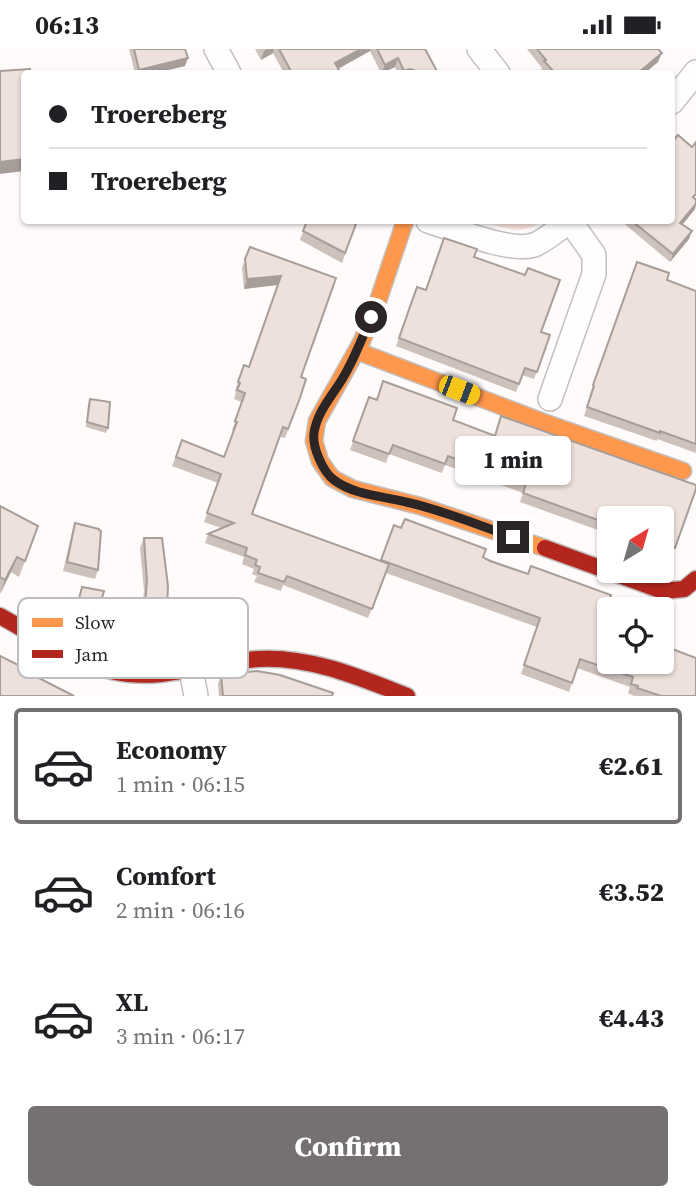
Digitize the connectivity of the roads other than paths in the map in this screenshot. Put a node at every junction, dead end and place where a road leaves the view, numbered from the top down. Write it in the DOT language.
graph roads {
  1 [pos="216,49"];
  2 [pos="479,49"];
  3 [pos="227,70"];
  4 [pos="496,70"];
  5 [pos="696,72"];
  6 [pos="675,98"];
  7 [pos="404,224"];
  8 [pos="565,224"];
  9 [pos="572,224"];
  10 [pos="460,225"];
  11 [pos="356,351"];
  12 [pos="550,398"];
  13 [pos="683,471"];
  14 [pos="696,579"];
  15 [pos="0,616"];
  16 [pos="18,626"];
  17 [pos="248,660"];
  18 [pos="192,678"];
  19 [pos="195,696"];
  20 [pos="407,696"];
  1 -- 3 [label="street"];
  2 -- 4 [label="street"];
  5 -- 6 [label="street"];
  7 -- 11 [label="street"];
  8 -- 10 [label="street"];
  9 -- 12 [label="street"];
  11 -- 13 [label="street"];
  11 -- 14 [label="street"];
  15 -- 16 [label="street"];
  17 -- 20 [label="street"];
  18 -- 19 [label="street"];
}
